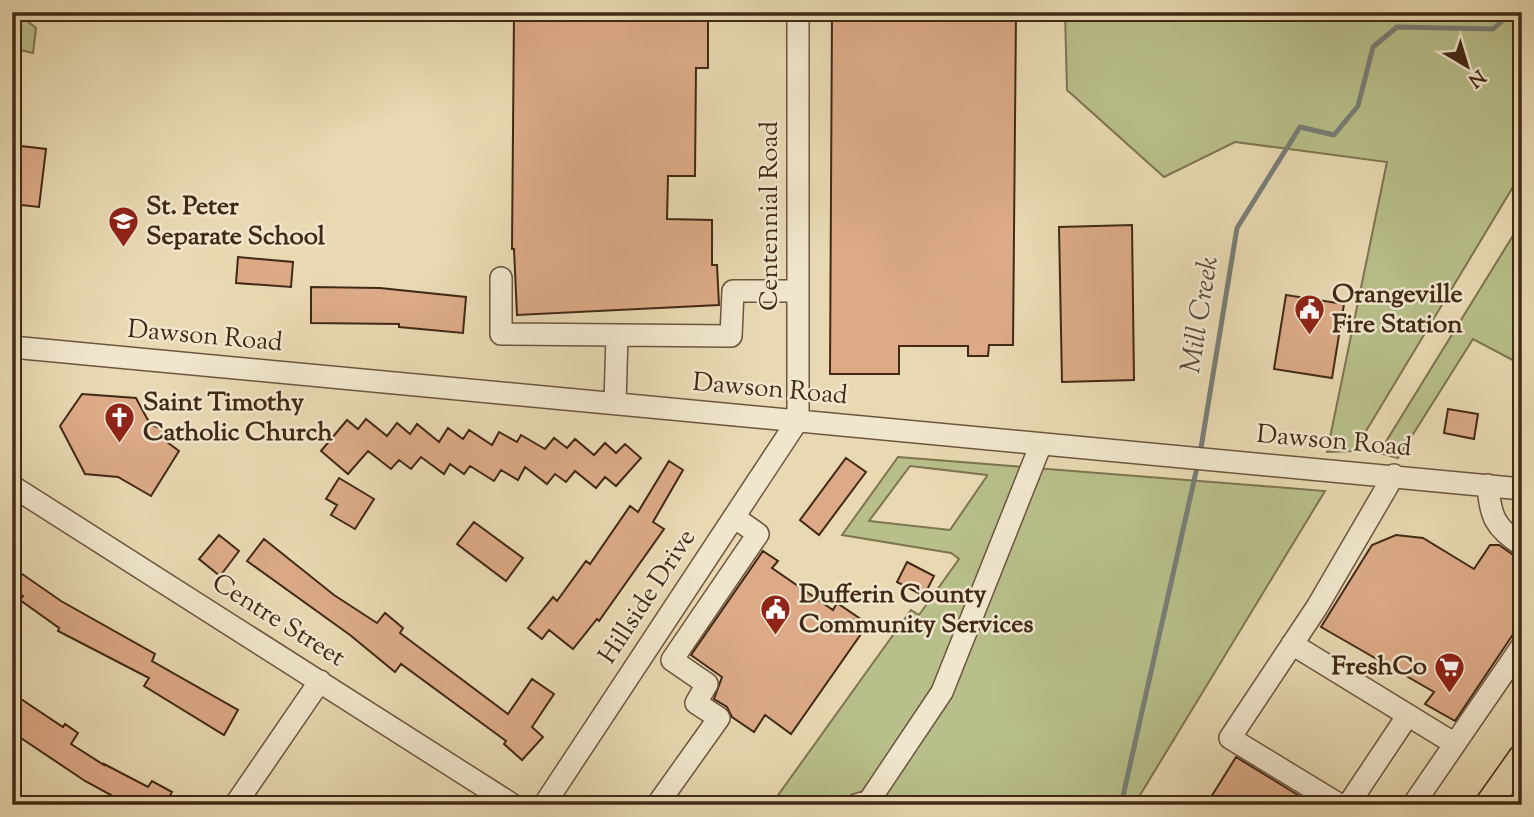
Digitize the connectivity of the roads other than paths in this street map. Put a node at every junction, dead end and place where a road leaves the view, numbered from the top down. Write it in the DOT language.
graph roads {
  1 [pos="798,12"];
  2 [pos="501,278"];
  3 [pos="798,291"];
  4 [pos="617,336"];
  5 [pos="12,347"];
  6 [pos="615,403"];
  7 [pos="798,420"];
  8 [pos="1041,444"];
  9 [pos="1394,475"];
  10 [pos="1488,485"];
  11 [pos="12,486"];
  12 [pos="1522,489"];
  13 [pos="734,517"];
  14 [pos="1522,545"];
  15 [pos="1292,644"];
  16 [pos="1522,646"];
  17 [pos="320,681"];
  18 [pos="1408,715"];
  19 [pos="1455,744"];
  20 [pos="1522,757"];
  21 [pos="865,803"];
  22 [pos="235,805"];
  23 [pos="513,805"];
  24 [pos="544,805"];
  25 [pos="657,805"];
  26 [pos="1340,805"];
  27 [pos="1348,805"];
  28 [pos="1413,805"];
  29 [pos="1488,805"];
  1 -- 3 [label="street, Centennial Road"];
  2 -- 4 [label="street"];
  3 -- 4 [label="street"];
  3 -- 7 [label="street, Centennial Road"];
  4 -- 6 [label="street"];
  5 -- 6 [label="street, Dawson Road"];
  6 -- 7 [label="street, Dawson Road"];
  7 -- 8 [label="street, Dawson Road"];
  7 -- 13 [label="street, Hillside Drive"];
  8 -- 9 [label="street, Dawson Road"];
  8 -- 21 [label="street"];
  9 -- 10 [label="street, Dawson Road"];
  9 -- 15 [label="street"];
  10 -- 12 [label="street, Dawson Road"];
  10 -- 14 [label="street"];
  11 -- 17 [label="street, Centre Street"];
  13 -- 24 [label="street, Hillside Drive"];
  13 -- 25 [label="street"];
  15 -- 18 [label="street"];
  15 -- 26 [label="street"];
  16 -- 19 [label="street"];
  17 -- 22 [label="street"];
  17 -- 23 [label="street, Centre Street"];
  18 -- 19 [label="street"];
  18 -- 27 [label="street"];
  19 -- 28 [label="street"];
  20 -- 29 [label="main road"];
}
